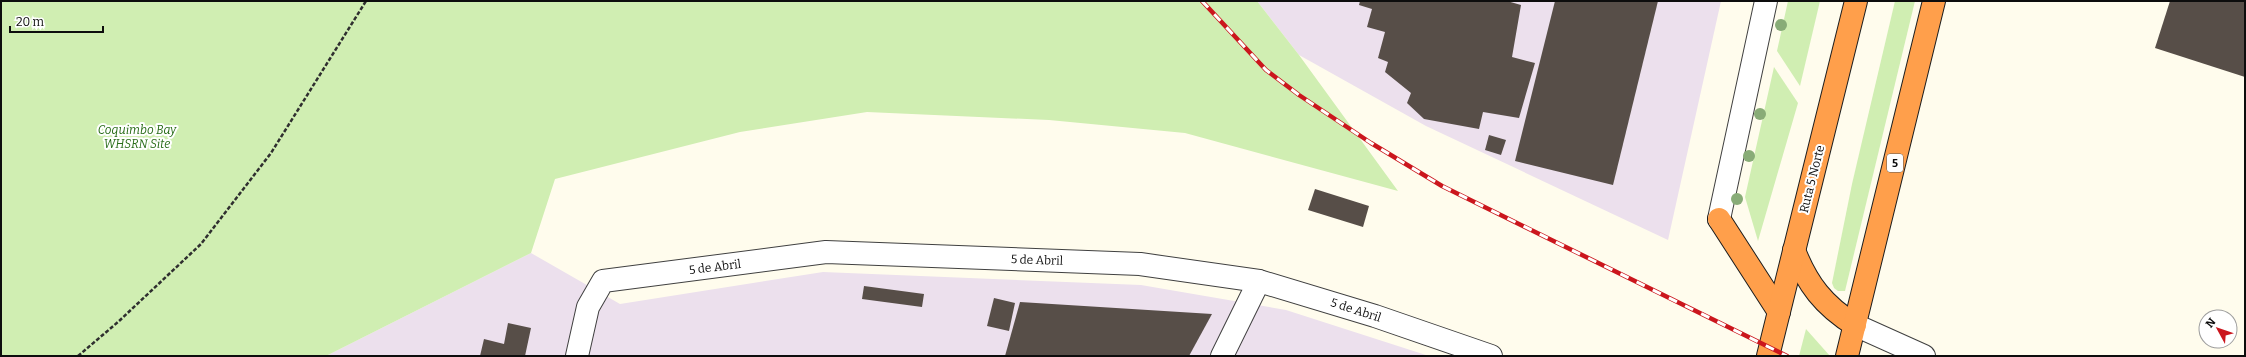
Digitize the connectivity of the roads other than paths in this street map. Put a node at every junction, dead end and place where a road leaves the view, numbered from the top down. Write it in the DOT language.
graph roads {
  1 [pos="1766,1"];
  2 [pos="1856,1"];
  3 [pos="1934,1"];
  4 [pos="1719,219"];
  5 [pos="1794,250"];
  6 [pos="1259,281"];
  7 [pos="1779,312"];
  8 [pos="1855,326"];
  9 [pos="577,356"];
  10 [pos="1222,356"];
  11 [pos="1491,356"];
  12 [pos="1768,356"];
  13 [pos="1847,356"];
  14 [pos="1924,356"];
  1 -- 4 [label="street"];
  2 -- 5 [label="highway, Ruta 5 Norte"];
  3 -- 8 [label="highway, 5"];
  4 -- 7 [label="highway"];
  5 -- 7 [label="highway, Ruta 5 Norte"];
  5 -- 8 [label="highway"];
  6 -- 9 [label="street, 5 de Abril"];
  6 -- 10 [label="street"];
  6 -- 11 [label="street, 5 de Abril"];
  7 -- 12 [label="highway, Ruta 5 Norte"];
  8 -- 13 [label="highway, 5"];
  8 -- 14 [label="street"];
}
